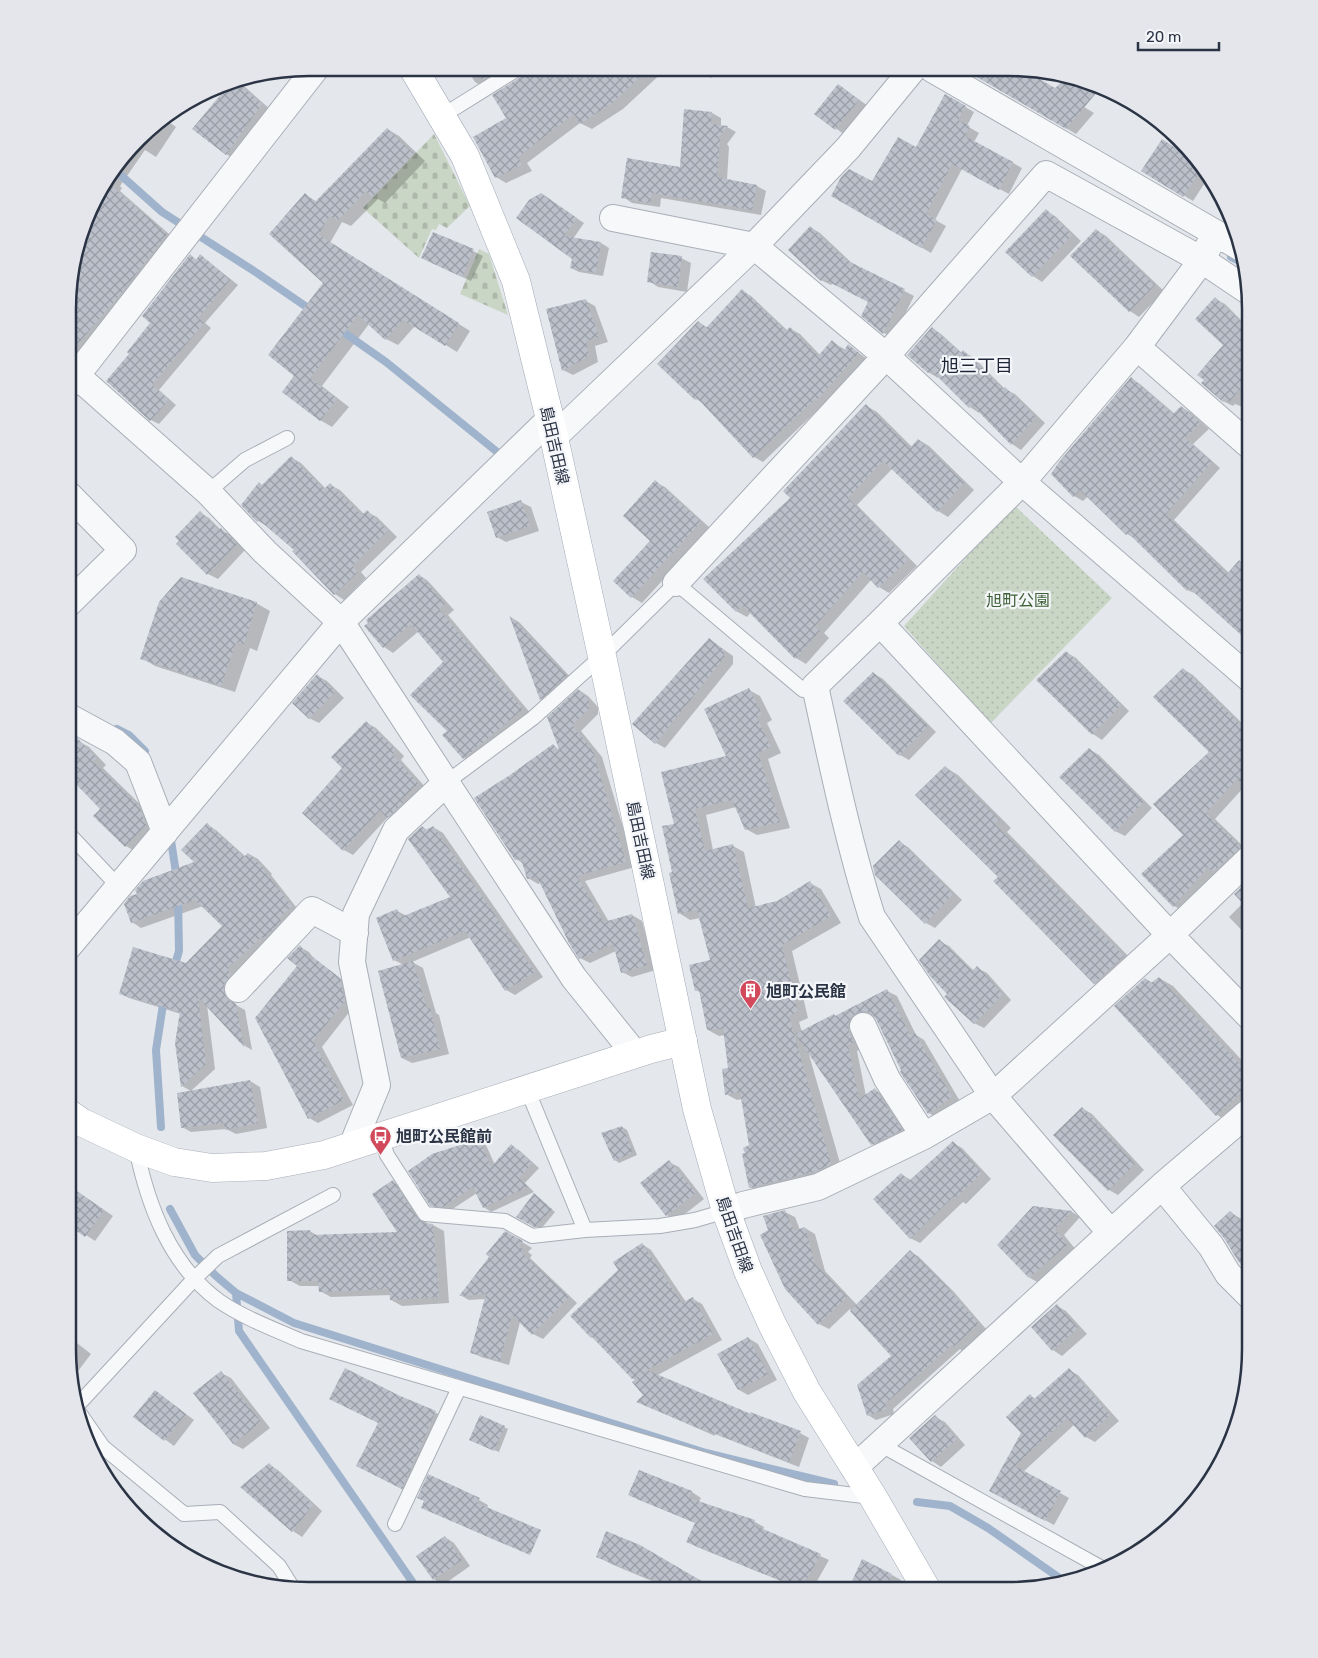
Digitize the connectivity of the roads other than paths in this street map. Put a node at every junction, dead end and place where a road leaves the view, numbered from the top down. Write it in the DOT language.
graph roads {
  1 [pos="310,76"];
  2 [pos="418,76"];
  3 [pos="506,76"];
  4 [pos="907,76"];
  5 [pos="944,76"];
  6 [pos="442,116"];
  7 [pos="613,218"];
  8 [pos="1215,233"];
  9 [pos="1232,243"];
  10 [pos="754,246"];
  11 [pos="1202,260"];
  12 [pos="1240,286"];
  13 [pos="1137,347"];
  14 [pos="886,356"];
  15 [pos="76,372"];
  16 [pos="76,380"];
  17 [pos="552,428"];
  18 [pos="287,438"];
  19 [pos="1242,439"];
  20 [pos="1022,482"];
  21 [pos="208,492"];
  22 [pos="76,502"];
  23 [pos="676,584"];
  24 [pos="76,596"];
  25 [pos="341,622"];
  26 [pos="880,623"];
  27 [pos="602,656"];
  28 [pos="1242,672"];
  29 [pos="815,686"];
  30 [pos="76,721"];
  31 [pos="447,782"];
  32 [pos="164,832"];
  33 [pos="76,842"];
  34 [pos="1242,866"];
  35 [pos="119,887"];
  36 [pos="355,933"];
  37 [pos="1170,935"];
  38 [pos="76,938"];
  39 [pos="238,989"];
  40 [pos="1242,1009"];
  41 [pos="863,1026"];
  42 [pos="682,1041"];
  43 [pos="635,1054"];
  44 [pos="527,1089"];
  45 [pos="993,1096"];
  46 [pos="76,1118"];
  47 [pos="1242,1118"];
  48 [pos="924,1136"];
  49 [pos="382,1137"];
  50 [pos="352,1146"];
  51 [pos="136,1148"];
  52 [pos="1162,1186"];
  53 [pos="333,1195"];
  54 [pos="726,1211"];
  55 [pos="585,1230"];
  56 [pos="1111,1233"];
  57 [pos="195,1278"];
  58 [pos="1242,1288"];
  59 [pos="459,1388"];
  60 [pos="82,1401"];
  61 [pos="91,1430"];
  62 [pos="881,1445"];
  63 [pos="854,1468"];
  64 [pos="873,1497"];
  65 [pos="395,1524"];
  66 [pos="1096,1565"];
  67 [pos="288,1581"];
  68 [pos="922,1582"];
  1 -- 15 [label="street"];
  2 -- 6 [label="main road, 島田吉田線"];
  3 -- 6 [label="lane"];
  4 -- 10 [label="street"];
  5 -- 8 [label="street"];
  6 -- 17 [label="main road, 島田吉田線"];
  7 -- 10 [label="street"];
  8 -- 9 [label="street"];
  8 -- 11 [label="street"];
  10 -- 14 [label="street"];
  10 -- 17 [label="street"];
  11 -- 12 [label="street"];
  11 -- 13 [label="street"];
  11 -- 14 [label="street"];
  13 -- 19 [label="street"];
  13 -- 20 [label="street"];
  14 -- 20 [label="street"];
  14 -- 23 [label="street"];
  16 -- 21 [label="street"];
  17 -- 25 [label="street"];
  17 -- 27 [label="main road, 島田吉田線"];
  18 -- 21 [label="lane"];
  20 -- 26 [label="street"];
  20 -- 28 [label="street"];
  21 -- 25 [label="street"];
  22 -- 24 [label="street"];
  23 -- 27 [label="lane"];
  23 -- 29 [label="lane"];
  25 -- 31 [label="street"];
  25 -- 32 [label="street"];
  26 -- 29 [label="street"];
  26 -- 37 [label="street"];
  27 -- 31 [label="lane"];
  27 -- 42 [label="main road, 島田吉田線"];
  29 -- 45 [label="street"];
  30 -- 32 [label="street"];
  31 -- 36 [label="street"];
  31 -- 43 [label="street"];
  32 -- 35 [label="street"];
  33 -- 35 [label="lane"];
  34 -- 37 [label="street"];
  35 -- 38 [label="street"];
  36 -- 39 [label="street"];
  36 -- 50 [label="street"];
  37 -- 40 [label="street"];
  37 -- 45 [label="street"];
  41 -- 48 [label="street"];
  42 -- 43 [label="main road"];
  42 -- 54 [label="main road, 島田吉田線"];
  43 -- 44 [label="main road"];
  44 -- 49 [label="main road"];
  44 -- 55 [label="lane"];
  45 -- 48 [label="street"];
  45 -- 56 [label="street"];
  46 -- 51 [label="main road"];
  47 -- 52 [label="street"];
  48 -- 54 [label="street"];
  49 -- 50 [label="main road"];
  49 -- 55 [label="lane"];
  50 -- 51 [label="main road"];
  51 -- 57 [label="lane"];
  52 -- 56 [label="street"];
  52 -- 58 [label="street"];
  53 -- 57 [label="lane"];
  54 -- 55 [label="lane"];
  54 -- 63 [label="main road, 島田吉田線"];
  56 -- 62 [label="street"];
  57 -- 59 [label="lane"];
  57 -- 60 [label="lane"];
  59 -- 64 [label="lane"];
  59 -- 65 [label="lane"];
  61 -- 67 [label="lane"];
  62 -- 63 [label="street"];
  62 -- 66 [label="lane"];
  63 -- 64 [label="main road, 島田吉田線"];
  64 -- 68 [label="main road, 島田吉田線"];
}
